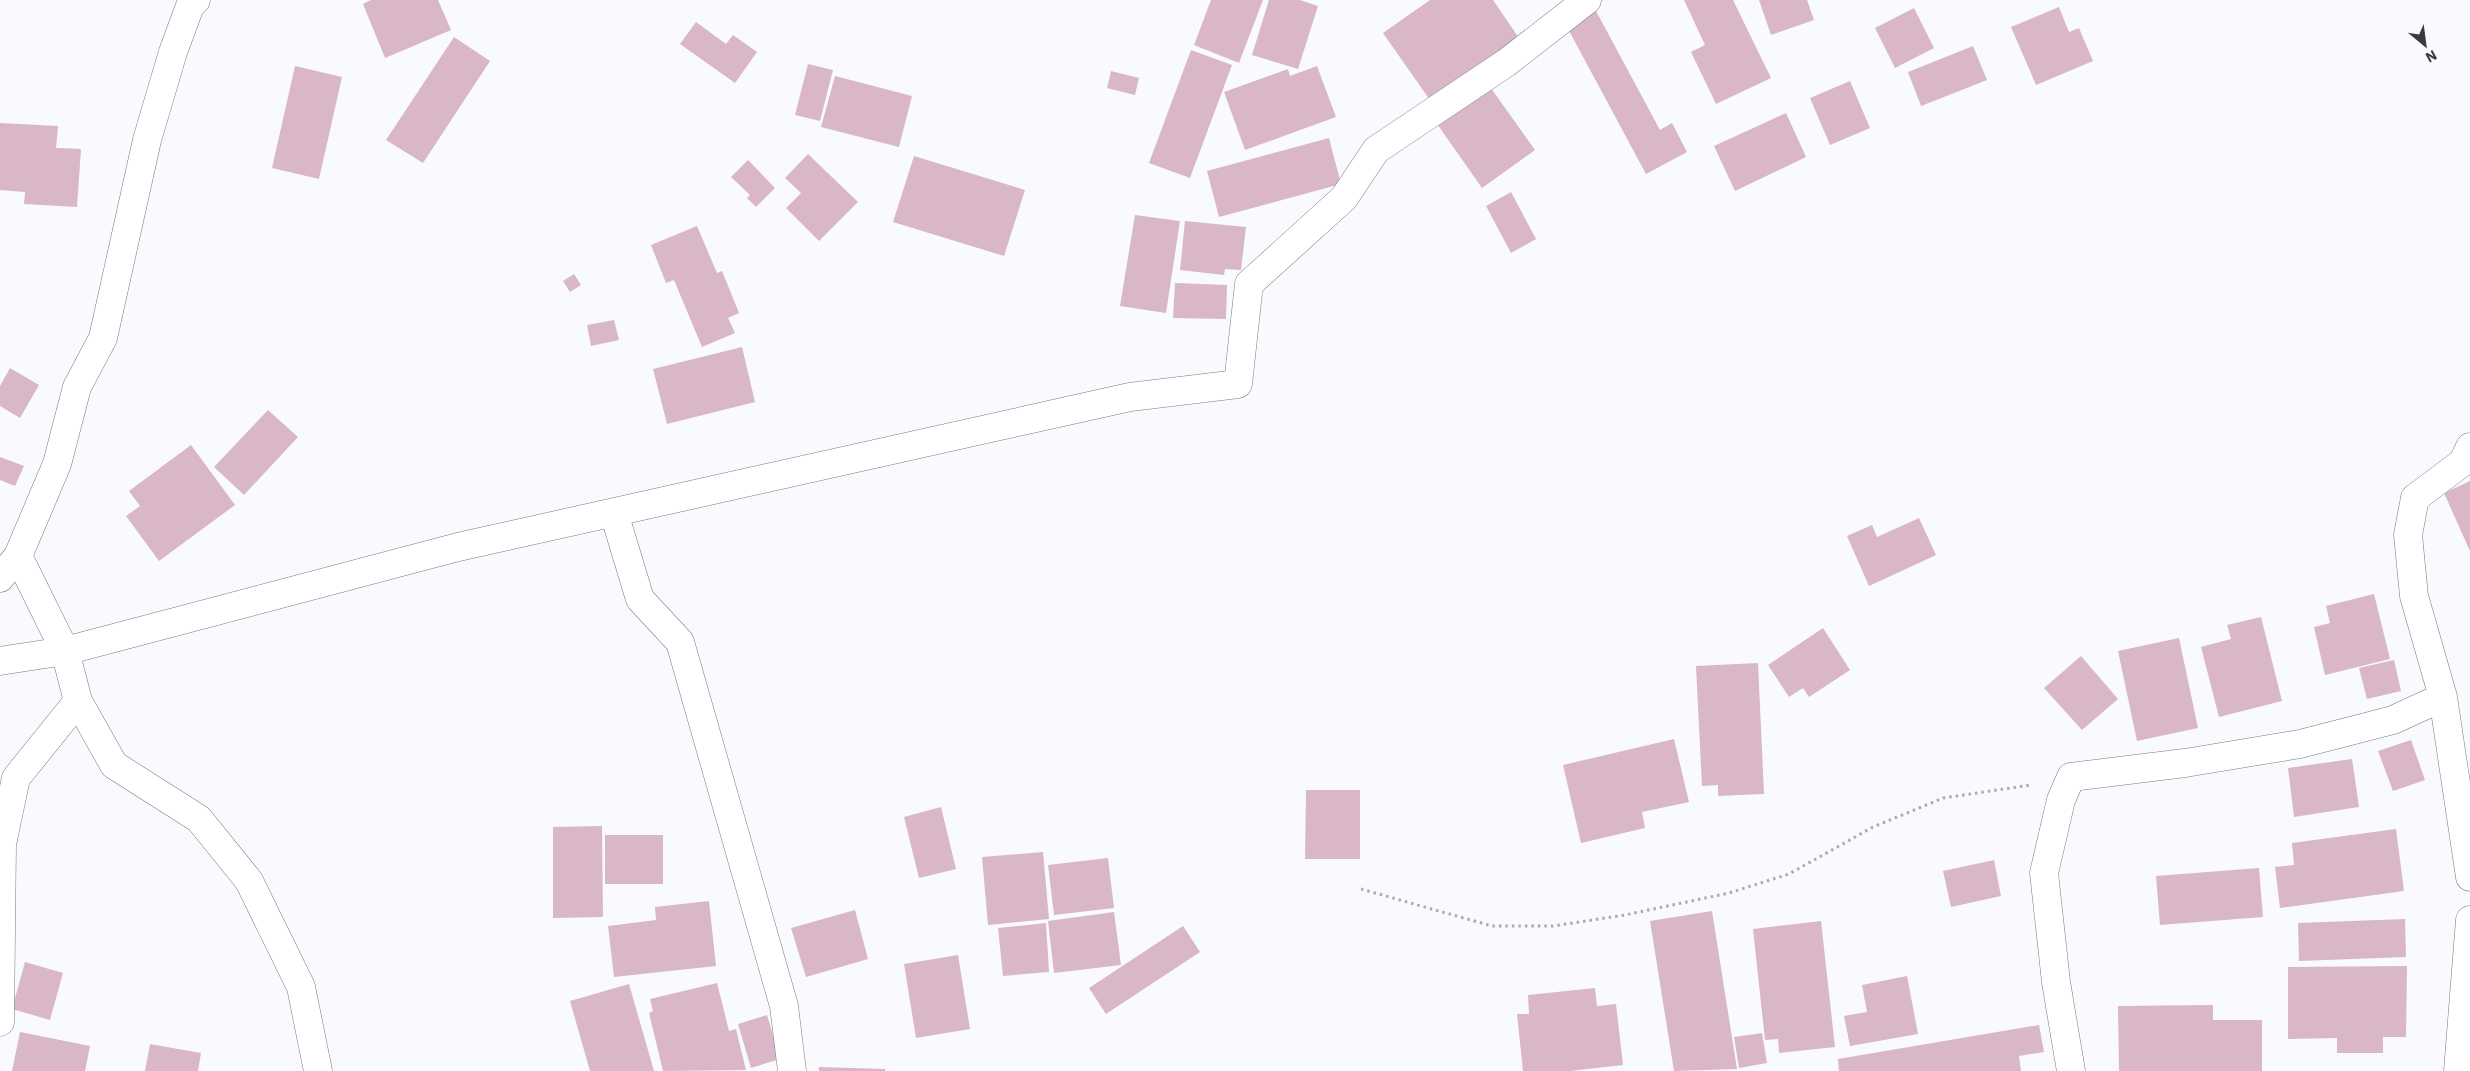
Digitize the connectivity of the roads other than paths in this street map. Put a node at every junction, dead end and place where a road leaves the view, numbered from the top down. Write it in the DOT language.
graph roads {
  1 [pos="196,0"];
  2 [pos="1587,0"];
  3 [pos="2470,447"];
  4 [pos="614,513"];
  5 [pos="18,556"];
  6 [pos="0,578"];
  7 [pos="65,651"];
  8 [pos="0,661"];
  9 [pos="2443,697"];
  10 [pos="78,701"];
  11 [pos="2470,877"];
  12 [pos="2470,920"];
  13 [pos="0,1022"];
  14 [pos="318,1071"];
  15 [pos="792,1071"];
  16 [pos="2071,1071"];
  17 [pos="2458,1071"];
  1 -- 5 [label="street"];
  2 -- 4 [label="street"];
  3 -- 9 [label="street"];
  4 -- 7 [label="street"];
  4 -- 15 [label="street"];
  5 -- 6 [label="street"];
  5 -- 7 [label="street"];
  7 -- 8 [label="street"];
  7 -- 10 [label="street"];
  9 -- 11 [label="street"];
  9 -- 16 [label="street"];
  10 -- 13 [label="street"];
  10 -- 14 [label="street"];
  12 -- 17 [label="street"];
}
